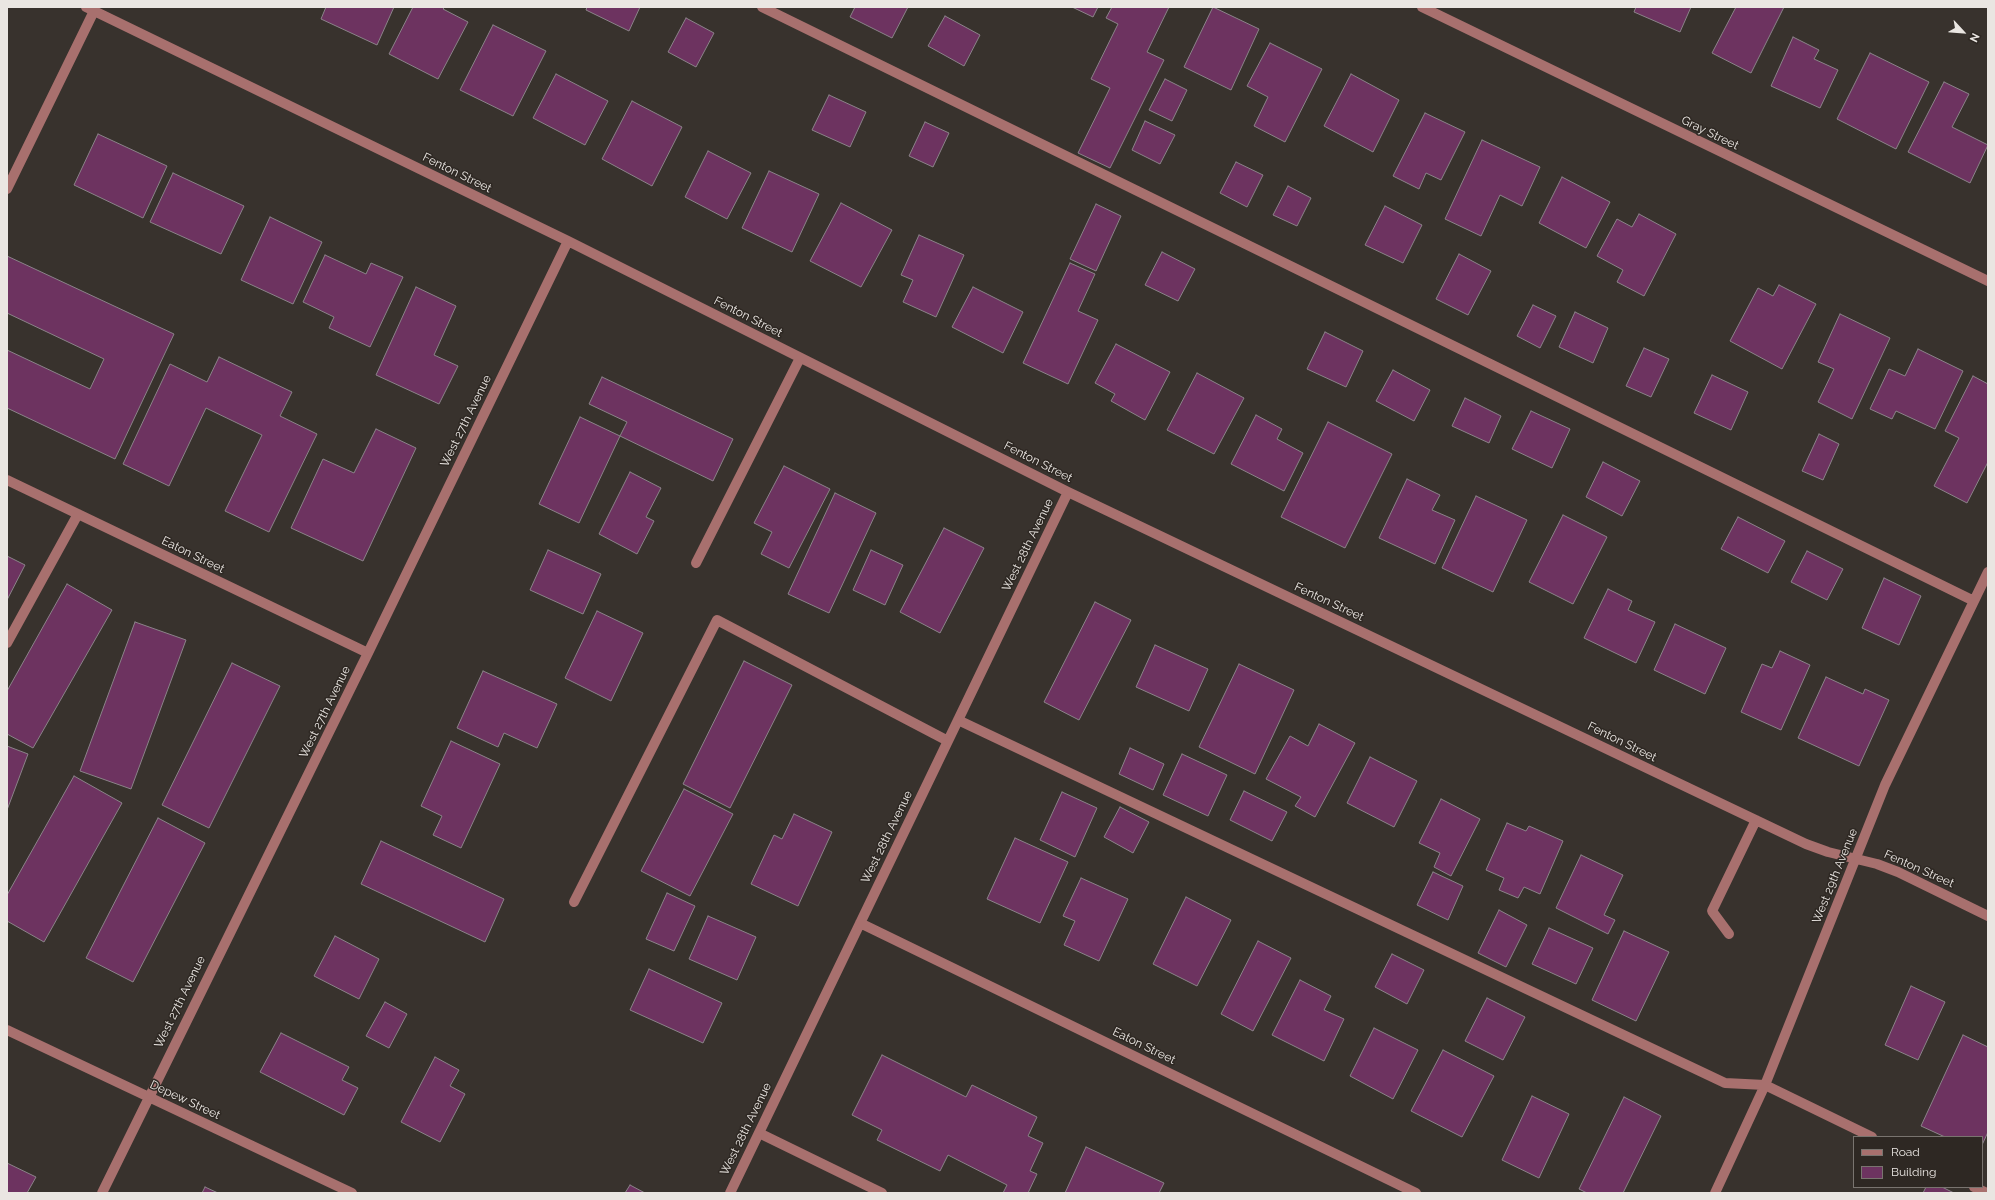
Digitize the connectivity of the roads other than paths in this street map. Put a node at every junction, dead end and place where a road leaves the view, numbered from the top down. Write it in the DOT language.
graph roads {
  1 [pos="762,7"];
  2 [pos="1422,7"];
  3 [pos="90,9"];
  4 [pos="7,189"];
  5 [pos="568,241"];
  6 [pos="1988,282"];
  7 [pos="800,358"];
  8 [pos="7,480"];
  9 [pos="1068,492"];
  10 [pos="78,514"];
  11 [pos="696,563"];
  12 [pos="1988,572"];
  13 [pos="1974,601"];
  14 [pos="7,643"];
  15 [pos="368,653"];
  16 [pos="958,720"];
  17 [pos="948,741"];
  18 [pos="1756,820"];
  19 [pos="1856,858"];
  20 [pos="574,902"];
  21 [pos="1988,916"];
  22 [pos="860,923"];
  23 [pos="1729,934"];
  24 [pos="7,1030"];
  25 [pos="1765,1085"];
  26 [pos="148,1096"];
  27 [pos="759,1132"];
  28 [pos="1870,1136"];
  29 [pos="1976,1188"];
  30 [pos="102,1193"];
  31 [pos="352,1193"];
  32 [pos="730,1193"];
  33 [pos="882,1193"];
  34 [pos="1416,1193"];
  35 [pos="1715,1193"];
  36 [pos="1987,1193"];
  1 -- 13 [label="street"];
  2 -- 6 [label="street, Gray Street"];
  3 -- 4 [label="street"];
  3 -- 5 [label="street, Fenton Street"];
  5 -- 7 [label="street, Fenton Street"];
  5 -- 15 [label="street, West 27th Avenue"];
  7 -- 9 [label="street, Fenton Street"];
  7 -- 11 [label="street"];
  8 -- 10 [label="street, Eaton Street"];
  9 -- 16 [label="street, West 28th Avenue"];
  9 -- 18 [label="street, Fenton Street"];
  10 -- 14 [label="street"];
  10 -- 15 [label="street, Eaton Street"];
  12 -- 13 [label="street, West 29th Avenue"];
  13 -- 19 [label="street, West 29th Avenue"];
  15 -- 26 [label="street, West 27th Avenue"];
  16 -- 17 [label="street, West 28th Avenue"];
  16 -- 25 [label="street"];
  17 -- 20 [label="street"];
  17 -- 22 [label="street, West 28th Avenue"];
  18 -- 19 [label="street, Fenton Street"];
  18 -- 23 [label="street"];
  19 -- 21 [label="street, Fenton Street"];
  19 -- 25 [label="street, West 29th Avenue"];
  22 -- 27 [label="street, West 28th Avenue"];
  22 -- 34 [label="street, Eaton Street"];
  24 -- 26 [label="street, Depew Street"];
  25 -- 28 [label="street"];
  25 -- 35 [label="street, West 29th Avenue"];
  26 -- 30 [label="street, West 27th Avenue"];
  26 -- 31 [label="street, Depew Street"];
  27 -- 32 [label="street, West 28th Avenue"];
  27 -- 33 [label="street"];
  29 -- 36 [label="street"];
}
